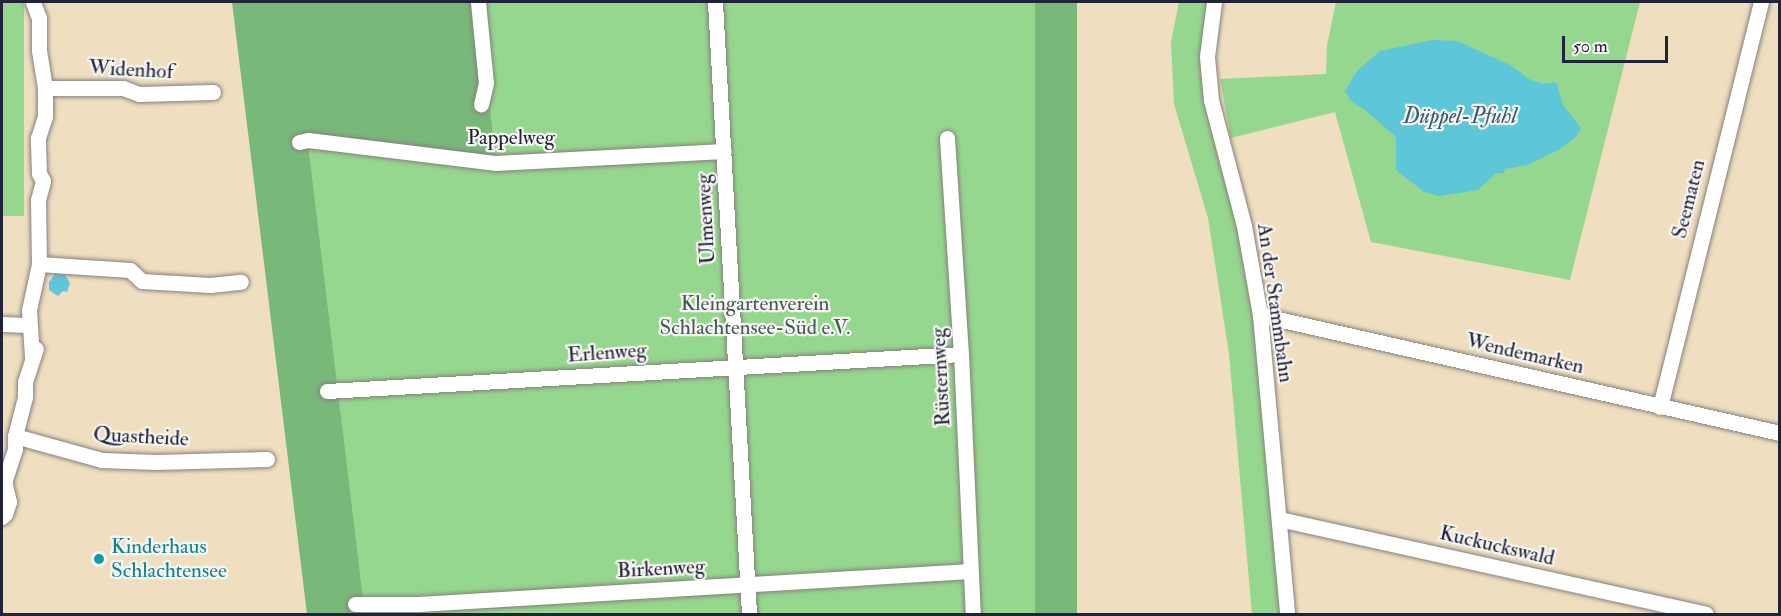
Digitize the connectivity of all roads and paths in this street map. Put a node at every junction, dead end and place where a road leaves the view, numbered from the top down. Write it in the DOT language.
graph roads {
  1 [pos="33,2"];
  2 [pos="45,2"];
  3 [pos="478,2"];
  4 [pos="715,2"];
  5 [pos="1214,2"];
  6 [pos="1761,2"];
  7 [pos="39,18"];
  8 [pos="45,88"];
  9 [pos="213,92"];
  10 [pos="481,104"];
  11 [pos="947,138"];
  12 [pos="299,142"];
  13 [pos="724,151"];
  14 [pos="39,264"];
  15 [pos="241,282"];
  16 [pos="35,287"];
  17 [pos="1260,315"];
  18 [pos="2,324"];
  19 [pos="28,326"];
  20 [pos="961,354"];
  21 [pos="32,357"];
  22 [pos="735,366"];
  23 [pos="327,391"];
  24 [pos="1660,407"];
  25 [pos="1779,433"];
  26 [pos="15,436"];
  27 [pos="267,459"];
  28 [pos="3,487"];
  29 [pos="2,517"];
  30 [pos="1279,519"];
  31 [pos="970,571"];
  32 [pos="747,584"];
  33 [pos="355,604"];
  34 [pos="749,615"];
  35 [pos="973,615"];
  36 [pos="1287,615"];
  37 [pos="1706,615"];
  1 -- 7 [label="street"];
  2 -- 7 [label="street"];
  3 -- 10 [label="street"];
  4 -- 13 [label="street, Ulmenweg"];
  5 -- 17 [label="street, An der Stammbahn"];
  6 -- 24 [label="street, Seematen"];
  7 -- 8 [label="street"];
  8 -- 9 [label="street, Widenhof"];
  8 -- 14 [label="street"];
  11 -- 20 [label="street, Rüsternweg"];
  12 -- 13 [label="street, Pappelweg"];
  13 -- 22 [label="street, Ulmenweg"];
  14 -- 15 [label="street"];
  14 -- 16 [label="street"];
  16 -- 19 [label="street"];
  16 -- 21 [label="street"];
  17 -- 24 [label="street, Wendemarken"];
  17 -- 30 [label="street, An der Stammbahn"];
  18 -- 19 [label="street"];
  19 -- 21 [label="street"];
  20 -- 22 [label="street, Erlenweg"];
  20 -- 31 [label="street, Rüsternweg"];
  21 -- 26 [label="street"];
  22 -- 23 [label="street, Erlenweg"];
  22 -- 32 [label="street, Ulmenweg"];
  24 -- 25 [label="street, Wendemarken"];
  26 -- 27 [label="street, Quastheide"];
  26 -- 28 [label="street"];
  28 -- 29 [label="street"];
  30 -- 36 [label="street, An der Stammbahn"];
  30 -- 37 [label="street, Kuckuckswald"];
  31 -- 32 [label="street, Birkenweg"];
  31 -- 35 [label="street, Rüsternweg"];
  32 -- 33 [label="street, Birkenweg"];
  32 -- 34 [label="street, Ulmenweg"];
}
